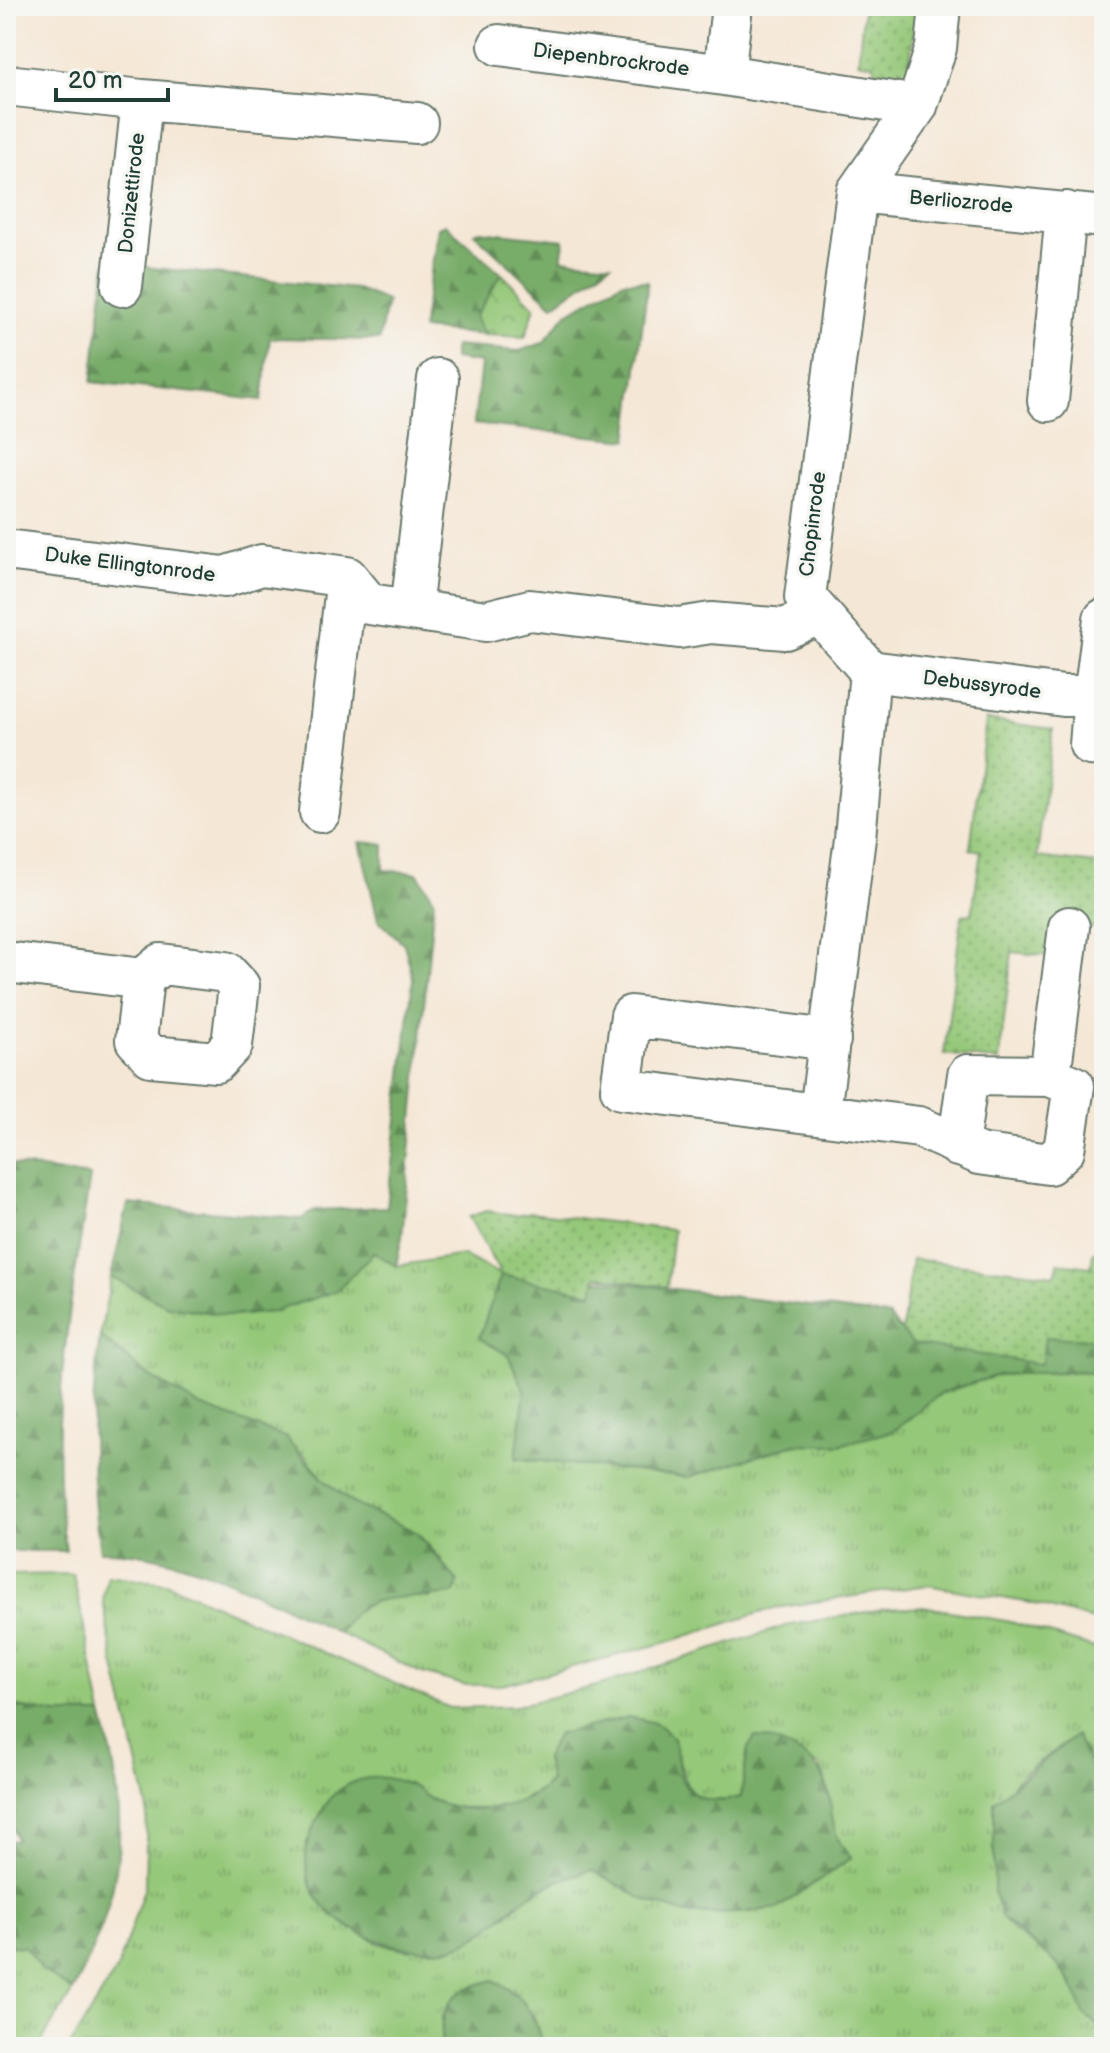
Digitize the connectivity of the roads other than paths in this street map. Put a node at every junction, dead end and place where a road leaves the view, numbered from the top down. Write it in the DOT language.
graph roads {
  1 [pos="732,6"];
  2 [pos="940,6"];
  3 [pos="499,45"];
  4 [pos="724,75"];
  5 [pos="6,85"];
  6 [pos="142,100"];
  7 [pos="917,106"];
  8 [pos="417,123"];
  9 [pos="857,192"];
  10 [pos="1085,215"];
  11 [pos="122,286"];
  12 [pos="438,379"];
  13 [pos="1048,401"];
  14 [pos="6,550"];
  15 [pos="347,577"];
  16 [pos="411,610"];
  17 [pos="819,614"];
  18 [pos="1104,619"];
  19 [pos="870,671"];
  20 [pos="1094,696"];
  21 [pos="1104,746"];
  22 [pos="320,812"];
  23 [pos="1069,927"];
  24 [pos="6,962"];
  25 [pos="143,979"];
  26 [pos="830,1040"];
  27 [pos="1050,1076"];
  28 [pos="820,1112"];
  29 [pos="958,1146"];
  1 -- 4 [label="street"];
  2 -- 7 [label="street, Chopinrode"];
  3 -- 4 [label="street, Diepenbrockrode"];
  4 -- 7 [label="street, Diepenbrockrode"];
  5 -- 6 [label="street"];
  6 -- 8 [label="street"];
  6 -- 11 [label="street, Donizettirode"];
  7 -- 9 [label="street, Chopinrode"];
  9 -- 10 [label="street, Berliozrode"];
  9 -- 17 [label="street, Chopinrode"];
  10 -- 13 [label="street, Berliozrode"];
  12 -- 16 [label="street"];
  14 -- 15 [label="street, Duke Ellingtonrode"];
  15 -- 16 [label="street"];
  15 -- 22 [label="street"];
  16 -- 17 [label="street"];
  17 -- 19 [label="street, Chopinrode"];
  18 -- 20 [label="street"];
  19 -- 20 [label="street, Debussyrode"];
  19 -- 26 [label="street"];
  20 -- 21 [label="street"];
  23 -- 27 [label="street"];
  24 -- 25 [label="street"];
  26 -- 28 [label="street"];
  26 -- 28 [label="street"];
  27 -- 29 [label="street"];
  27 -- 29 [label="street"];
  28 -- 29 [label="street"];
}
